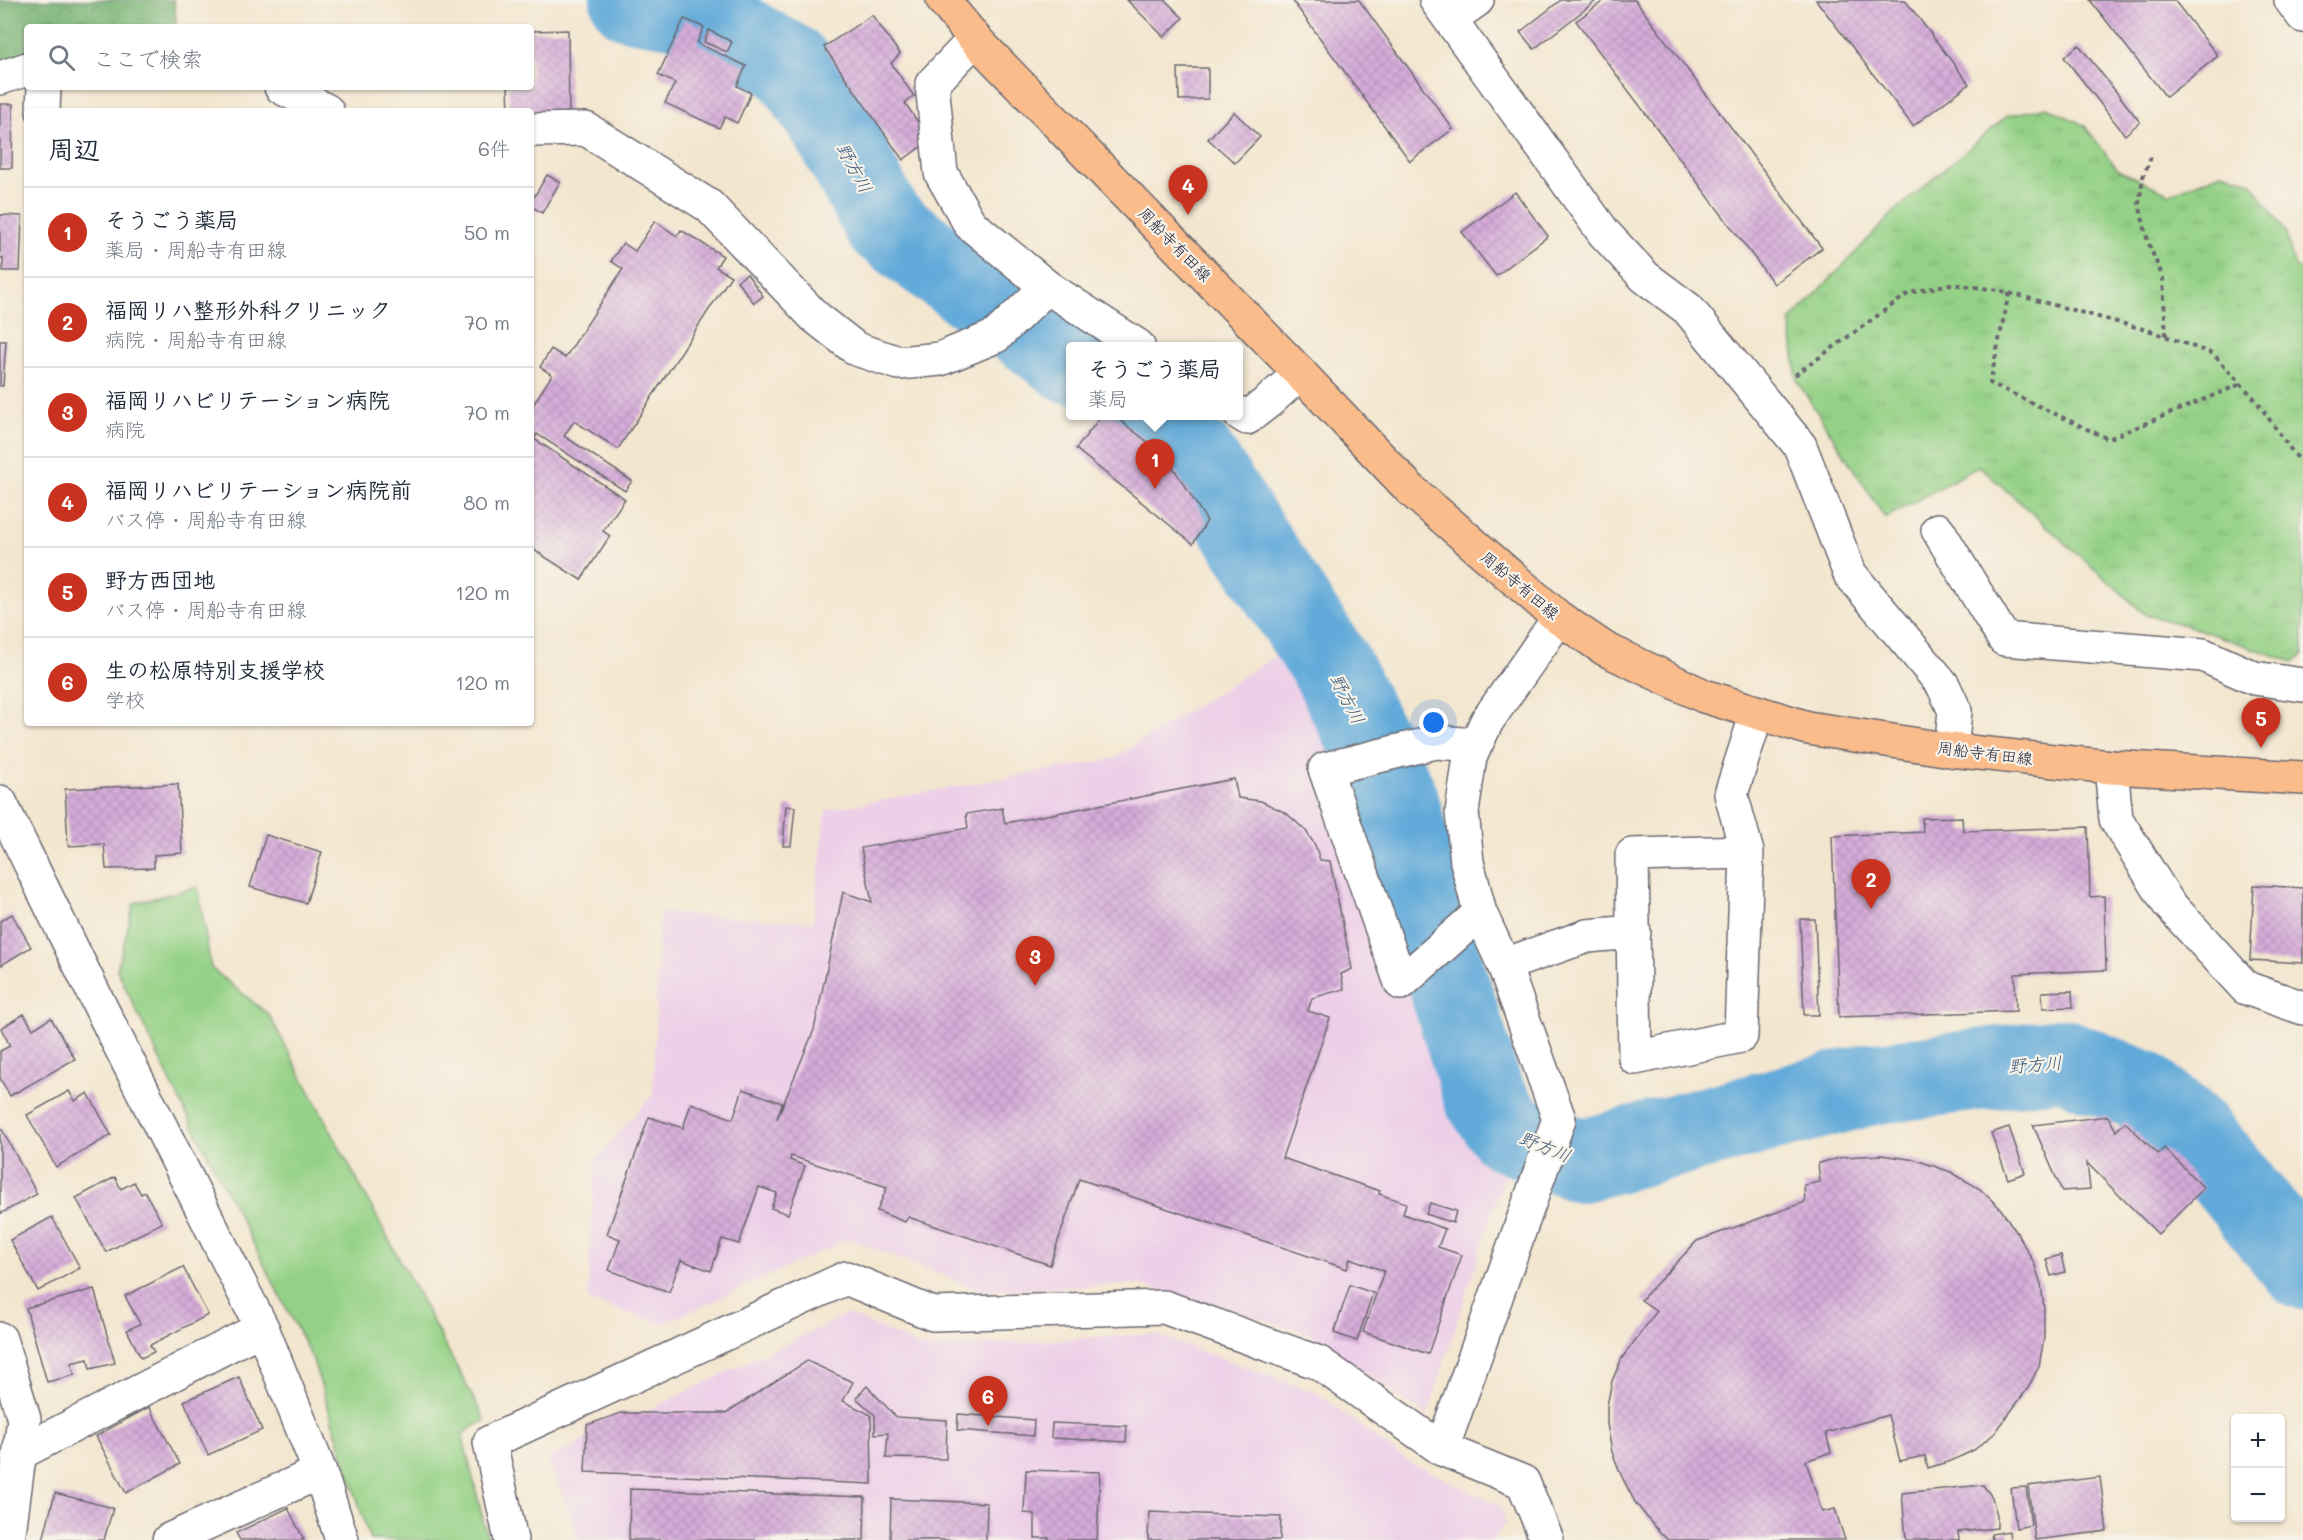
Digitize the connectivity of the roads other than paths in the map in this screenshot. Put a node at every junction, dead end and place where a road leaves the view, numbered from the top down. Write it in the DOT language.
graph roads {
  1 [pos="943,0"];
  2 [pos="1477,0"];
  3 [pos="2291,0"];
  4 [pos="1443,9"];
  5 [pos="2303,16"];
  6 [pos="975,39"];
  7 [pos="24,70"];
  8 [pos="0,78"];
  9 [pos="44,90"];
  10 [pos="287,90"];
  11 [pos="43,108"];
  12 [pos="321,108"];
  13 [pos="534,130"];
  14 [pos="1047,287"];
  15 [pos="1132,342"];
  16 [pos="1300,373"];
  17 [pos="1243,416"];
  18 [pos="1938,530"];
  19 [pos="1559,618"];
  20 [pos="2303,685"];
  21 [pos="1757,713"];
  22 [pos="1475,745"];
  23 [pos="1951,750"];
  24 [pos="2110,767"];
  25 [pos="2303,778"];
  26 [pos="0,802"];
  27 [pos="1747,852"];
  28 [pos="1480,913"];
  29 [pos="1634,932"];
  30 [pos="1504,965"];
  31 [pos="2303,1008"];
  32 [pos="262,1328"];
  33 [pos="0,1338"];
  34 [pos="1442,1449"];
  35 [pos="20,1453"];
  36 [pos="320,1472"];
  37 [pos="8,1540"];
  38 [pos="169,1540"];
  39 [pos="342,1540"];
  40 [pos="511,1540"];
  41 [pos="1547,1540"];
  1 -- 6 [label="main road, 周船寺有田線"];
  2 -- 4 [label="street"];
  3 -- 5 [label="street"];
  4 -- 23 [label="street"];
  6 -- 14 [label="street"];
  6 -- 16 [label="main road, 周船寺有田線"];
  7 -- 8 [label="street"];
  9 -- 11 [label="street"];
  10 -- 12 [label="street"];
  13 -- 14 [label="street"];
  14 -- 15 [label="street"];
  16 -- 17 [label="street"];
  16 -- 19 [label="main road, 周船寺有田線"];
  18 -- 20 [label="street"];
  19 -- 21 [label="main road, 周船寺有田線"];
  19 -- 22 [label="street"];
  21 -- 23 [label="main road, 周船寺有田線"];
  21 -- 27 [label="street"];
  22 -- 28 [label="street"];
  22 -- 28 [label="street"];
  23 -- 24 [label="main road, 周船寺有田線"];
  24 -- 25 [label="main road, 周船寺有田線"];
  24 -- 31 [label="street"];
  26 -- 32 [label="street"];
  27 -- 29 [label="street"];
  27 -- 29 [label="street"];
  28 -- 30 [label="street"];
  29 -- 30 [label="street"];
  30 -- 34 [label="street"];
  32 -- 35 [label="street"];
  32 -- 36 [label="street"];
  33 -- 35 [label="street"];
  34 -- 40 [label="street"];
  34 -- 41 [label="street"];
  35 -- 37 [label="street"];
  36 -- 38 [label="street"];
  36 -- 39 [label="street"];
}
